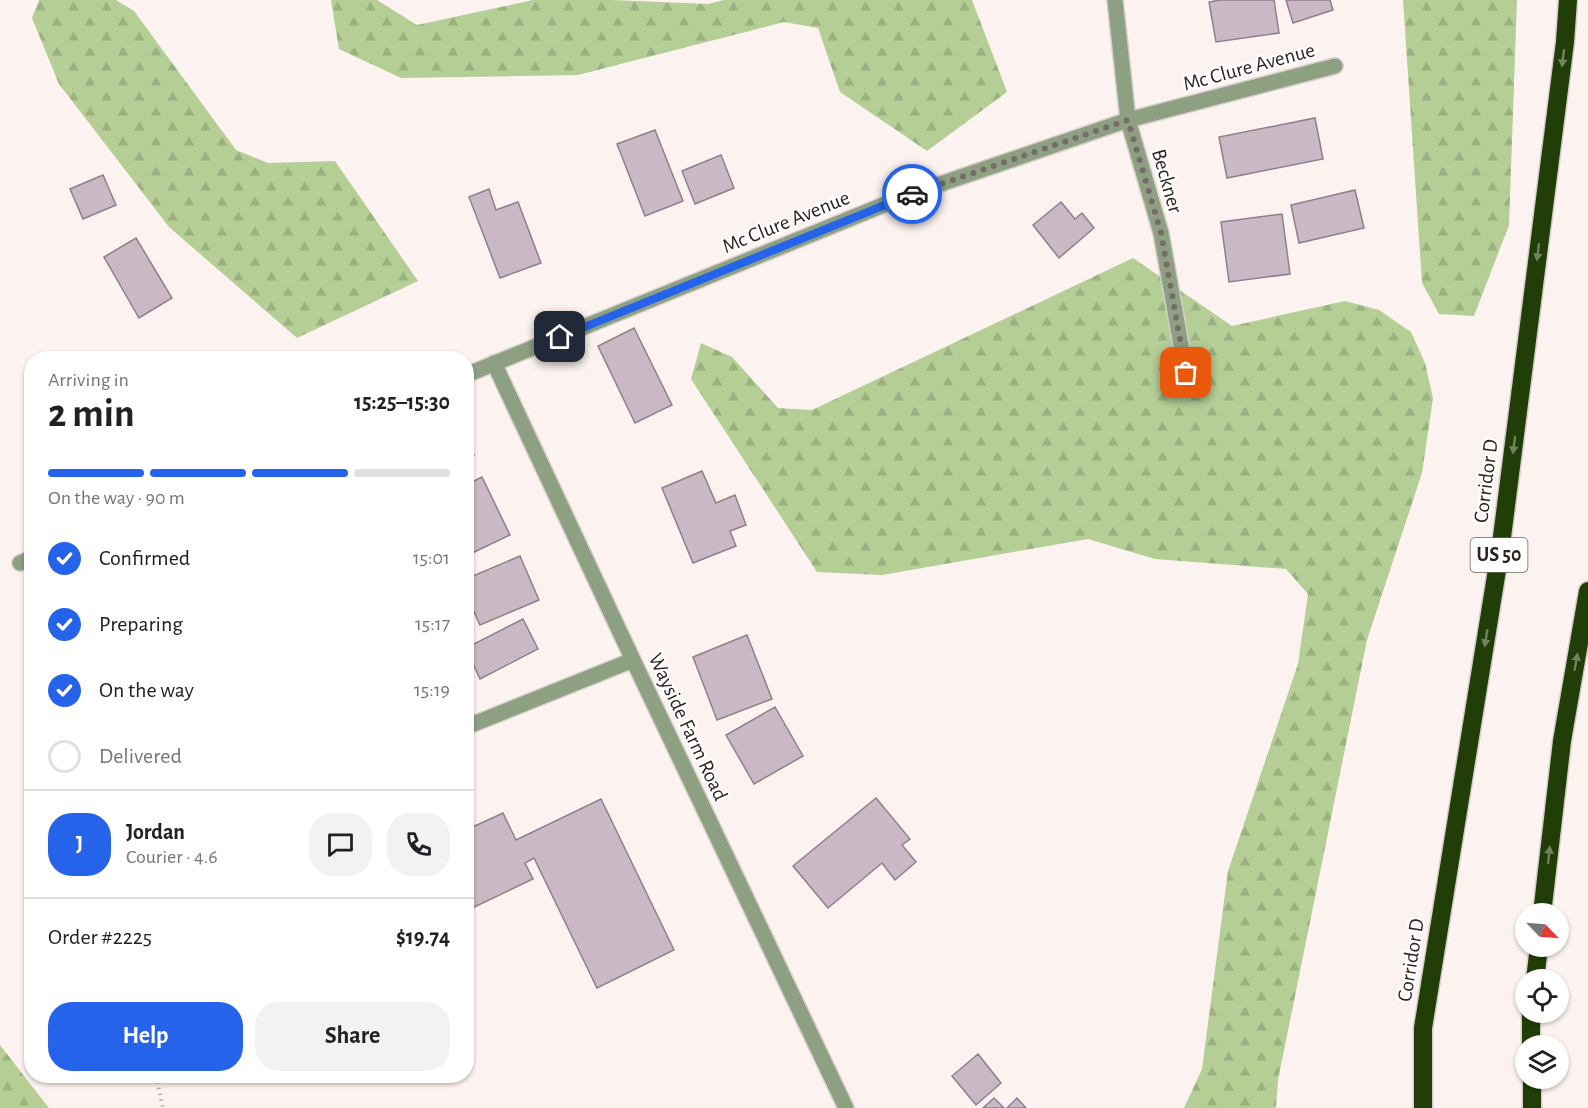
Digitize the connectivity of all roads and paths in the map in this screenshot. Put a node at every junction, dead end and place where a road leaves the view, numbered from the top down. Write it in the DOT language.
graph roads {
  1 [pos="1115,0"];
  2 [pos="1568,0"];
  3 [pos="1335,66"];
  4 [pos="1128,120"];
  5 [pos="494,363"];
  6 [pos="474,372"];
  7 [pos="1186,373"];
  8 [pos="1588,591"];
  9 [pos="633,660"];
  10 [pos="474,724"];
  11 [pos="1543,903"];
  12 [pos="1423,1028"];
  13 [pos="158,1083"];
  14 [pos="1532,1089"];
  15 [pos="163,1108"];
  16 [pos="846,1108"];
  17 [pos="1416,1108"];
  18 [pos="1423,1108"];
  19 [pos="1532,1108"];
  1 -- 4 [label="street, Beckner"];
  2 -- 12 [label="highway, Corridor D / US 50, one-way"];
  3 -- 4 [label="street, Mc Clure Avenue"];
  4 -- 5 [label="street, Mc Clure Avenue"];
  4 -- 7 [label="street, Beckner"];
  5 -- 6 [label="street, Mc Clure Avenue"];
  5 -- 9 [label="street, Wayside Farm Road"];
  11 -- 8 [label="highway, one-way"];
  9 -- 10 [label="street"];
  9 -- 16 [label="street, Wayside Farm Road"];
  12 -- 17 [label="highway"];
  12 -- 18 [label="highway, Corridor D / US 50"];
  13 -- 15 [label="path"];
  14 -- 19 [label="highway"];
}
